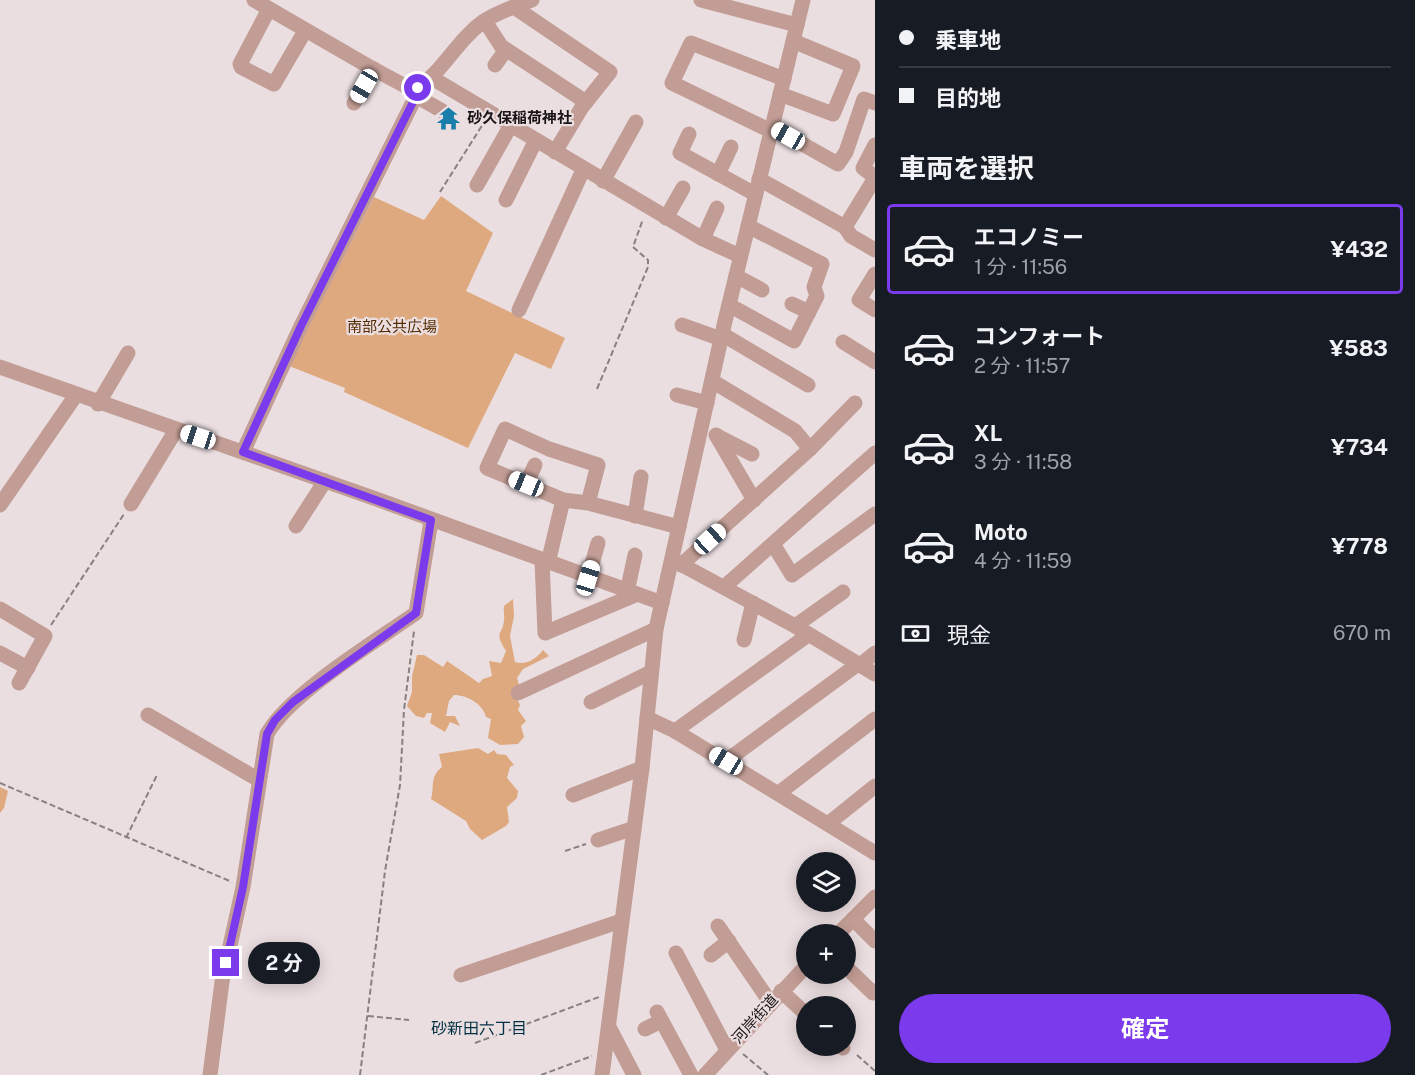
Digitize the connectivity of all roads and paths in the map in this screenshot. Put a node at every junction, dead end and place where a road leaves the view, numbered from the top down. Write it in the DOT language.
graph roads {
  1 [pos="254,0"];
  2 [pos="532,0"];
  3 [pos="701,0"];
  4 [pos="802,0"];
  5 [pos="514,7"];
  6 [pos="269,9"];
  7 [pos="485,21"];
  8 [pos="797,25"];
  9 [pos="305,30"];
  10 [pos="793,41"];
  11 [pos="506,50"];
  12 [pos="495,65"];
  13 [pos="374,69"];
  14 [pos="432,78"];
  15 [pos="782,86"];
  16 [pos="417,92"];
  17 [pos="586,102"];
  18 [pos="354,103"];
  19 [pos="875,103"];
  20 [pos="444,112"];
  21 [pos="490,113"];
  22 [pos="636,122"];
  23 [pos="511,125"];
  24 [pos="771,129"];
  25 [pos="689,134"];
  26 [pos="536,140"];
  27 [pos="875,145"];
  28 [pos="731,147"];
  29 [pos="555,152"];
  30 [pos="584,170"];
  31 [pos="718,174"];
  32 [pos="875,177"];
  33 [pos="603,181"];
  34 [pos="477,185"];
  35 [pos="757,187"];
  36 [pos="682,188"];
  37 [pos="440,192"];
  38 [pos="506,200"];
  39 [pos="648,207"];
  40 [pos="717,208"];
  41 [pos="666,218"];
  42 [pos="748,226"];
  43 [pos="845,227"];
  44 [pos="703,239"];
  45 [pos="875,250"];
  46 [pos="740,256"];
  47 [pos="875,274"];
  48 [pos="736,276"];
  49 [pos="762,290"];
  50 [pos="792,304"];
  51 [pos="729,305"];
  52 [pos="519,310"];
  53 [pos="875,310"];
  54 [pos="809,312"];
  55 [pos="682,325"];
  56 [pos="722,336"];
  57 [pos="843,342"];
  58 [pos="128,353"];
  59 [pos="875,362"];
  60 [pos="0,367"];
  61 [pos="712,381"];
  62 [pos="808,384"];
  63 [pos="597,389"];
  64 [pos="76,395"];
  65 [pos="677,396"];
  66 [pos="98,404"];
  67 [pos="706,404"];
  68 [pos="855,404"];
  69 [pos="701,427"];
  70 [pos="176,430"];
  71 [pos="716,435"];
  72 [pos="810,449"];
  73 [pos="243,452"];
  74 [pos="875,453"];
  75 [pos="752,454"];
  76 [pos="535,465"];
  77 [pos="641,477"];
  78 [pos="325,481"];
  79 [pos="526,484"];
  80 [pos="563,500"];
  81 [pos="754,500"];
  82 [pos="588,503"];
  83 [pos="130,504"];
  84 [pos="0,505"];
  85 [pos="875,514"];
  86 [pos="635,516"];
  87 [pos="431,520"];
  88 [pos="296,526"];
  89 [pos="679,527"];
  90 [pos="598,543"];
  91 [pos="773,544"];
  92 [pos="635,555"];
  93 [pos="545,562"];
  94 [pos="677,563"];
  95 [pos="588,578"];
  96 [pos="724,587"];
  97 [pos="843,592"];
  98 [pos="631,593"];
  99 [pos="662,603"];
  100 [pos="753,603"];
  101 [pos="0,609"];
  102 [pos="416,613"];
  103 [pos="656,629"];
  104 [pos="802,631"];
  105 [pos="45,636"];
  106 [pos="744,640"];
  107 [pos="0,653"];
  108 [pos="875,653"];
  109 [pos="859,664"];
  110 [pos="28,668"];
  111 [pos="651,672"];
  112 [pos="875,674"];
  113 [pos="20,683"];
  114 [pos="518,693"];
  115 [pos="591,702"];
  116 [pos="148,715"];
  117 [pos="647,718"];
  118 [pos="875,719"];
  119 [pos="675,730"];
  120 [pos="726,761"];
  121 [pos="642,768"];
  122 [pos="157,775"];
  123 [pos="259,780"];
  124 [pos="0,783"];
  125 [pos="875,786"];
  126 [pos="778,793"];
  127 [pos="573,795"];
  128 [pos="829,823"];
  129 [pos="634,828"];
  130 [pos="126,838"];
  131 [pos="598,840"];
  132 [pos="566,851"];
  133 [pos="875,853"];
  134 [pos="243,887"];
  135 [pos="873,903"];
  136 [pos="853,919"];
  137 [pos="621,921"];
  138 [pos="848,924"];
  139 [pos="718,926"];
  140 [pos="729,941"];
  141 [pos="875,941"];
  142 [pos="676,953"];
  143 [pos="711,955"];
  144 [pos="462,975"];
  145 [pos="796,976"];
  146 [pos="856,977"];
  147 [pos="875,991"];
  148 [pos="614,992"];
  149 [pos="775,996"];
  150 [pos="796,1008"];
  151 [pos="368,1016"];
  152 [pos="409,1020"];
  153 [pos="609,1027"];
  154 [pos="645,1029"];
  155 [pos="475,1043"];
  156 [pos="729,1047"];
  157 [pos="606,1051"];
  158 [pos="857,1055"];
  159 [pos="875,1071"];
  160 [pos="210,1075"];
  161 [pos="360,1075"];
  162 [pos="541,1075"];
  163 [pos="602,1075"];
  164 [pos="634,1075"];
  165 [pos="691,1075"];
  166 [pos="705,1075"];
  167 [pos="768,1075"];
  1 -- 6 [label="street"];
  2 -- 5 [label="street"];
  3 -- 8 [label="street"];
  4 -- 8 [label="street"];
  5 -- 7 [label="street"];
  5 -- 17 [label="street"];
  6 -- 9 [label="street"];
  6 -- 9 [label="street"];
  7 -- 11 [label="street"];
  7 -- 14 [label="street"];
  8 -- 10 [label="street"];
  9 -- 13 [label="street"];
  10 -- 15 [label="street"];
  10 -- 15 [label="street"];
  11 -- 12 [label="street"];
  11 -- 17 [label="street"];
  13 -- 16 [label="street"];
  13 -- 18 [label="street"];
  14 -- 16 [label="street"];
  14 -- 21 [label="street"];
  15 -- 24 [label="street"];
  15 -- 24 [label="street"];
  16 -- 20 [label="street"];
  16 -- 73 [label="street"];
  17 -- 29 [label="street"];
  19 -- 24 [label="street"];
  21 -- 23 [label="street"];
  21 -- 37 [label="path"];
  22 -- 33 [label="street"];
  23 -- 26 [label="street"];
  23 -- 34 [label="street"];
  24 -- 35 [label="street"];
  25 -- 31 [label="street"];
  26 -- 29 [label="street"];
  26 -- 38 [label="street"];
  27 -- 32 [label="street"];
  28 -- 31 [label="street"];
  29 -- 30 [label="street"];
  30 -- 33 [label="street"];
  30 -- 52 [label="street"];
  31 -- 35 [label="street"];
  32 -- 43 [label="street"];
  33 -- 39 [label="street"];
  35 -- 42 [label="street"];
  35 -- 43 [label="street"];
  36 -- 41 [label="street"];
  39 -- 41 [label="street"];
  39 -- 63 [label="path"];
  40 -- 44 [label="street"];
  41 -- 44 [label="street"];
  42 -- 46 [label="street"];
  42 -- 54 [label="street"];
  43 -- 45 [label="street"];
  44 -- 46 [label="street"];
  46 -- 48 [label="street"];
  47 -- 53 [label="street"];
  48 -- 49 [label="street"];
  48 -- 51 [label="street"];
  50 -- 54 [label="street"];
  51 -- 54 [label="street"];
  51 -- 56 [label="street"];
  55 -- 56 [label="street"];
  56 -- 61 [label="street"];
  56 -- 62 [label="street"];
  57 -- 59 [label="street"];
  58 -- 66 [label="street"];
  60 -- 64 [label="street"];
  61 -- 67 [label="street"];
  61 -- 72 [label="street"];
  64 -- 66 [label="street"];
  64 -- 84 [label="street"];
  65 -- 67 [label="street"];
  66 -- 70 [label="street"];
  67 -- 69 [label="street"];
  68 -- 72 [label="street"];
  69 -- 71 [label="street"];
  69 -- 89 [label="street"];
  70 -- 73 [label="street"];
  70 -- 83 [label="street"];
  71 -- 75 [label="street"];
  71 -- 81 [label="street"];
  72 -- 81 [label="street"];
  73 -- 78 [label="street"];
  74 -- 91 [label="street"];
  76 -- 79 [label="street"];
  77 -- 86 [label="street"];
  78 -- 87 [label="street"];
  78 -- 88 [label="street"];
  79 -- 80 [label="street"];
  79 -- 82 [label="street"];
  80 -- 82 [label="street"];
  80 -- 93 [label="street"];
  81 -- 94 [label="street"];
  82 -- 86 [label="street"];
  83 -- 105 [label="path"];
  85 -- 91 [label="street"];
  86 -- 89 [label="street"];
  87 -- 93 [label="street"];
  87 -- 102 [label="street"];
  89 -- 94 [label="street"];
  90 -- 95 [label="street"];
  91 -- 96 [label="street"];
  92 -- 98 [label="street"];
  93 -- 95 [label="street"];
  93 -- 98 [label="street"];
  94 -- 96 [label="street"];
  94 -- 99 [label="street"];
  95 -- 98 [label="street"];
  96 -- 100 [label="street"];
  97 -- 104 [label="street"];
  98 -- 99 [label="street"];
  99 -- 103 [label="street"];
  100 -- 104 [label="street"];
  100 -- 106 [label="street"];
  101 -- 105 [label="street"];
  102 -- 123 [label="street"];
  102 -- 151 [label="path"];
  103 -- 111 [label="street"];
  103 -- 114 [label="street"];
  104 -- 109 [label="street"];
  104 -- 119 [label="street"];
  105 -- 110 [label="street"];
  107 -- 110 [label="street"];
  108 -- 109 [label="street"];
  109 -- 112 [label="street"];
  109 -- 120 [label="street"];
  110 -- 113 [label="street"];
  111 -- 115 [label="street"];
  111 -- 117 [label="street"];
  116 -- 123 [label="street"];
  117 -- 119 [label="street"];
  117 -- 121 [label="street"];
  118 -- 126 [label="street"];
  119 -- 120 [label="street"];
  120 -- 126 [label="street"];
  121 -- 127 [label="street"];
  121 -- 129 [label="street"];
  122 -- 130 [label="path"];
  123 -- 134 [label="street"];
  124 -- 130 [label="path"];
  125 -- 128 [label="street"];
  126 -- 128 [label="street"];
  128 -- 133 [label="street"];
  129 -- 131 [label="street"];
  129 -- 137 [label="street"];
  130 -- 134 [label="path"];
  131 -- 132 [label="path"];
  134 -- 160 [label="street"];
  135 -- 136 [label="street"];
  136 -- 138 [label="street"];
  136 -- 141 [label="street"];
  137 -- 144 [label="street"];
  137 -- 148 [label="street"];
  139 -- 140 [label="street"];
  140 -- 143 [label="street"];
  140 -- 149 [label="street"];
  142 -- 156 [label="street"];
  145 -- 149 [label="street, 河岸街道"];
  146 -- 147 [label="street"];
  148 -- 153 [label="street"];
  148 -- 155 [label="path"];
  149 -- 150 [label="street"];
  149 -- 156 [label="street, 河岸街道"];
  151 -- 152 [label="path"];
  151 -- 161 [label="path"];
  153 -- 157 [label="street"];
  153 -- 164 [label="street"];
  154 -- 165 [label="street"];
  156 -- 166 [label="street, 河岸街道"];
  156 -- 167 [label="path"];
  157 -- 162 [label="path"];
  157 -- 163 [label="street"];
  158 -- 159 [label="path"];
}
